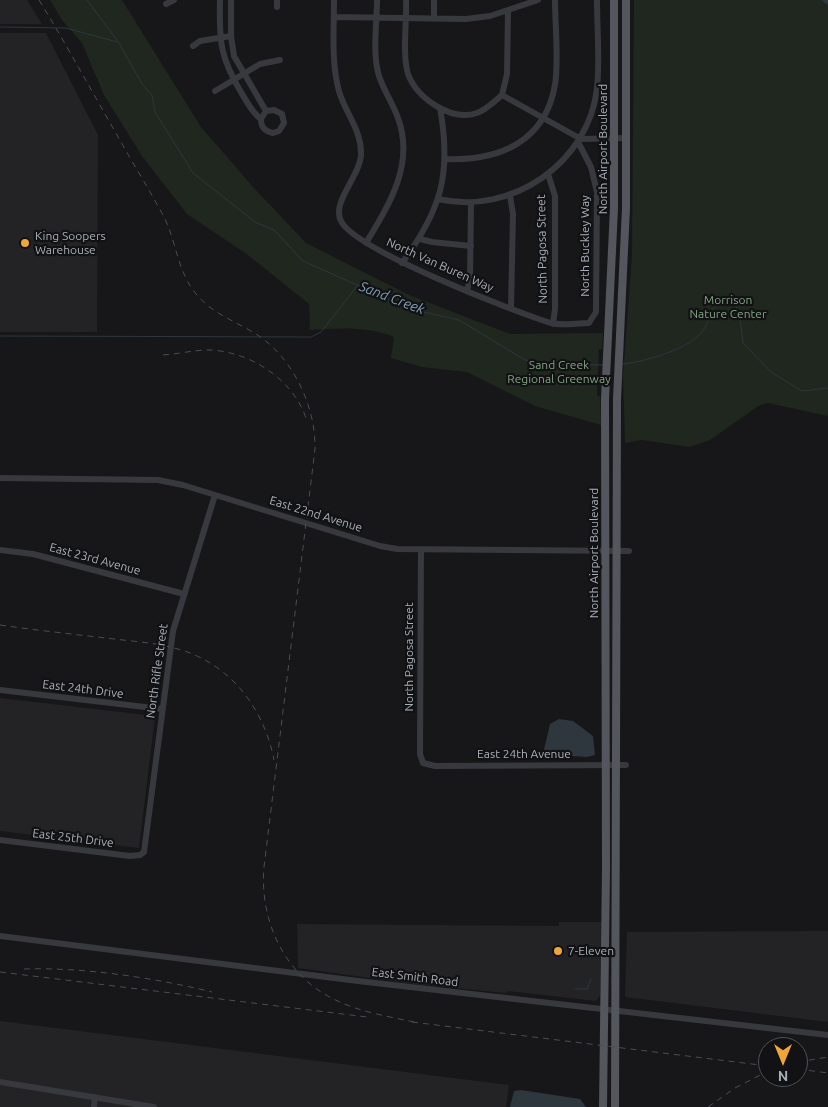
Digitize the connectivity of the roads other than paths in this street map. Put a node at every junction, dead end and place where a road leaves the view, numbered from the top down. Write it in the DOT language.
graph roads {
  1 [pos="174,0"];
  2 [pos="220,0"];
  3 [pos="231,0"];
  4 [pos="334,0"];
  5 [pos="377,0"];
  6 [pos="406,0"];
  7 [pos="434,0"];
  8 [pos="538,0"];
  9 [pos="555,0"];
  10 [pos="597,0"];
  11 [pos="614,0"];
  12 [pos="626,0"];
  13 [pos="166,4"];
  14 [pos="508,11"];
  15 [pos="334,17"];
  16 [pos="377,18"];
  17 [pos="406,18"];
  18 [pos="434,18"];
  19 [pos="231,36"];
  20 [pos="220,37"];
  21 [pos="193,46"];
  22 [pos="280,60"];
  23 [pos="243,74"];
  24 [pos="233,79"];
  25 [pos="215,91"];
  26 [pos="502,95"];
  27 [pos="440,108"];
  28 [pos="266,112"];
  29 [pos="542,117"];
  30 [pos="261,119"];
  31 [pos="615,138"];
  32 [pos="626,138"];
  33 [pos="580,140"];
  34 [pos="446,159"];
  35 [pos="548,174"];
  36 [pos="510,196"];
  37 [pos="438,199"];
  38 [pos="471,204"];
  39 [pos="420,238"];
  40 [pos="366,243"];
  41 [pos="470,246"];
  42 [pos="402,263"];
  43 [pos="466,290"];
  44 [pos="511,308"];
  45 [pos="589,323"];
  46 [pos="553,324"];
  47 [pos="0,478"];
  48 [pos="215,495"];
  49 [pos="0,550"];
  50 [pos="421,550"];
  51 [pos="606,550"];
  52 [pos="617,550"];
  53 [pos="629,551"];
  54 [pos="184,594"];
  55 [pos="0,690"];
  56 [pos="162,709"];
  57 [pos="423,763"];
  58 [pos="606,765"];
  59 [pos="617,765"];
  60 [pos="626,765"];
  61 [pos="0,840"];
  62 [pos="142,854"];
  63 [pos="0,936"];
  64 [pos="604,1008"];
  65 [pos="616,1010"];
  66 [pos="828,1035"];
  67 [pos="0,1082"];
  68 [pos="95,1098"];
  69 [pos="94,1107"];
  70 [pos="154,1107"];
  71 [pos="603,1107"];
  72 [pos="615,1107"];
  1 -- 13 [label="street"];
  2 -- 20 [label="street"];
  3 -- 19 [label="street"];
  4 -- 15 [label="street, North Van Buren Way"];
  5 -- 16 [label="street"];
  6 -- 17 [label="street"];
  7 -- 18 [label="street"];
  8 -- 14 [label="street"];
  9 -- 29 [label="street"];
  10 -- 33 [label="street"];
  11 -- 31 [label="main road, North Airport Boulevard"];
  12 -- 32 [label="main road, North Airport Boulevard"];
  14 -- 18 [label="street"];
  14 -- 26 [label="street"];
  15 -- 16 [label="street"];
  15 -- 40 [label="street, North Van Buren Way"];
  16 -- 17 [label="street"];
  16 -- 40 [label="street"];
  17 -- 18 [label="street"];
  17 -- 27 [label="street"];
  19 -- 20 [label="street"];
  19 -- 23 [label="street"];
  20 -- 21 [label="street"];
  20 -- 24 [label="street"];
  22 -- 23 [label="street"];
  23 -- 24 [label="street"];
  23 -- 28 [label="street"];
  24 -- 25 [label="street"];
  24 -- 30 [label="street"];
  26 -- 27 [label="street"];
  26 -- 29 [label="street"];
  27 -- 34 [label="street"];
  28 -- 30 [label="street"];
  28 -- 30 [label="street"];
  29 -- 33 [label="street"];
  29 -- 34 [label="street"];
  31 -- 32 [label="street"];
  31 -- 33 [label="street"];
  31 -- 51 [label="main road, North Airport Boulevard"];
  32 -- 52 [label="main road, North Airport Boulevard"];
  33 -- 35 [label="street"];
  33 -- 45 [label="street, North Buckley Way"];
  34 -- 37 [label="street"];
  35 -- 36 [label="street"];
  35 -- 46 [label="street, North Pagosa Street"];
  36 -- 38 [label="street"];
  36 -- 44 [label="street"];
  37 -- 38 [label="street"];
  37 -- 39 [label="street"];
  38 -- 41 [label="street"];
  39 -- 41 [label="street"];
  39 -- 42 [label="street"];
  40 -- 42 [label="street, North Van Buren Way"];
  41 -- 43 [label="street"];
  42 -- 43 [label="street, North Van Buren Way"];
  43 -- 44 [label="street, North Van Buren Way"];
  44 -- 46 [label="street, North Van Buren Way"];
  45 -- 46 [label="street, North Van Buren Way"];
  47 -- 48 [label="street, East 22nd Avenue"];
  48 -- 50 [label="street, East 22nd Avenue"];
  48 -- 54 [label="street, North Rifle Street"];
  49 -- 54 [label="street, East 23rd Avenue"];
  50 -- 51 [label="street, East 22nd Avenue"];
  50 -- 57 [label="street, North Pagosa Street"];
  51 -- 52 [label="street, East 22nd Avenue"];
  51 -- 58 [label="main road, North Airport Boulevard"];
  52 -- 53 [label="street, East 22nd Avenue"];
  52 -- 59 [label="main road, North Airport Boulevard"];
  54 -- 56 [label="street, North Rifle Street"];
  55 -- 56 [label="street, East 24th Drive"];
  56 -- 62 [label="street, North Rifle Street"];
  57 -- 58 [label="street, East 24th Avenue"];
  58 -- 59 [label="street, East 24th Avenue"];
  58 -- 64 [label="main road, North Airport Boulevard"];
  59 -- 60 [label="street, East 24th Avenue"];
  59 -- 65 [label="main road, North Airport Boulevard"];
  61 -- 62 [label="street, East 25th Drive"];
  63 -- 64 [label="street, East Smith Road"];
  64 -- 65 [label="street, East Smith Road"];
  64 -- 71 [label="main road, North Airport Boulevard"];
  65 -- 66 [label="street, East Smith Road"];
  65 -- 72 [label="main road, North Airport Boulevard"];
  67 -- 68 [label="street"];
  68 -- 69 [label="street"];
  68 -- 70 [label="street"];
}
